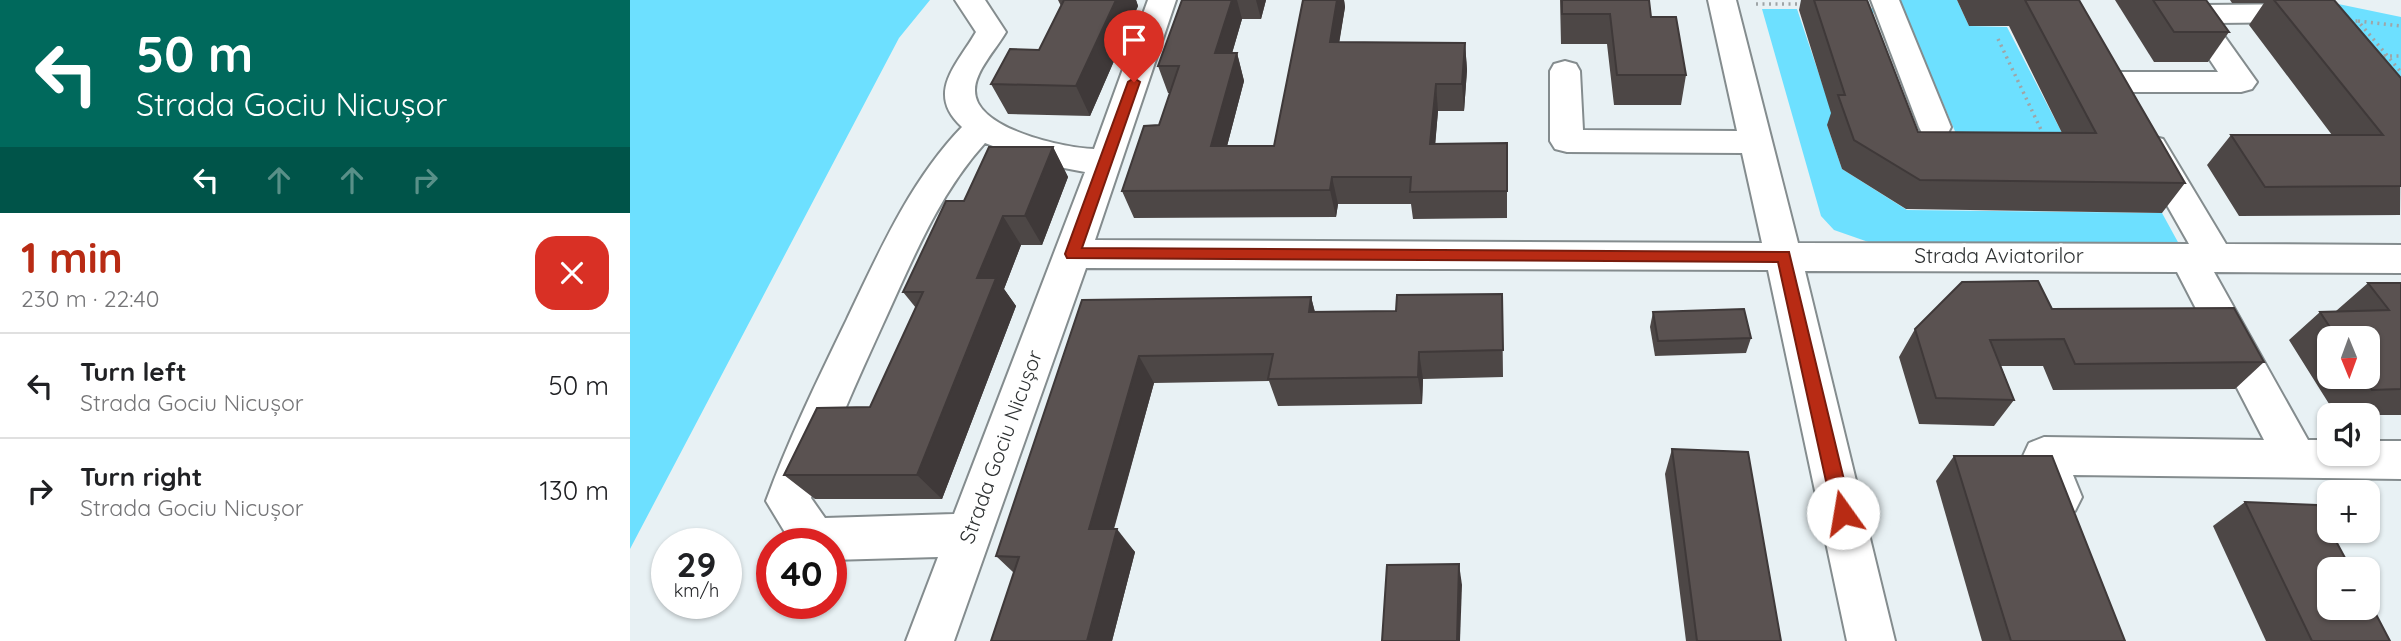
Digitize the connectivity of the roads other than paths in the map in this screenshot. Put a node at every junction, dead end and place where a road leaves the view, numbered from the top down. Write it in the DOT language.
graph roads {
  1 [pos="969,0"];
  2 [pos="1161,0"];
  3 [pos="1722,0"];
  4 [pos="1885,0"];
  5 [pos="2189,7"];
  6 [pos="2312,13"];
  7 [pos="1565,71"];
  8 [pos="981,127"];
  9 [pos="1935,127"];
  10 [pos="1757,142"];
  11 [pos="1106,161"];
  12 [pos="1073,254"];
  13 [pos="1784,256"];
  14 [pos="2201,257"];
  15 [pos="2401,259"];
  16 [pos="2296,459"];
  17 [pos="2401,460"];
  18 [pos="2073,530"];
  19 [pos="968,535"];
  20 [pos="930,641"];
  21 [pos="1871,641"];
  1 -- 8 [label="street"];
  2 -- 11 [label="street, Strada Gociu Nicușor"];
  3 -- 10 [label="street"];
  4 -- 9 [label="street"];
  5 -- 6 [label="street"];
  5 -- 14 [label="street"];
  7 -- 10 [label="street"];
  8 -- 11 [label="street"];
  8 -- 19 [label="street"];
  10 -- 13 [label="street"];
  11 -- 12 [label="street, Strada Gociu Nicușor"];
  12 -- 13 [label="street"];
  12 -- 19 [label="street, Strada Gociu Nicușor"];
  13 -- 14 [label="street, Strada Aviatorilor"];
  13 -- 21 [label="street"];
  14 -- 15 [label="street, Strada Aviatorilor"];
  14 -- 16 [label="street"];
  16 -- 17 [label="street"];
  16 -- 18 [label="street"];
  19 -- 20 [label="street, Strada Gociu Nicușor"];
}
